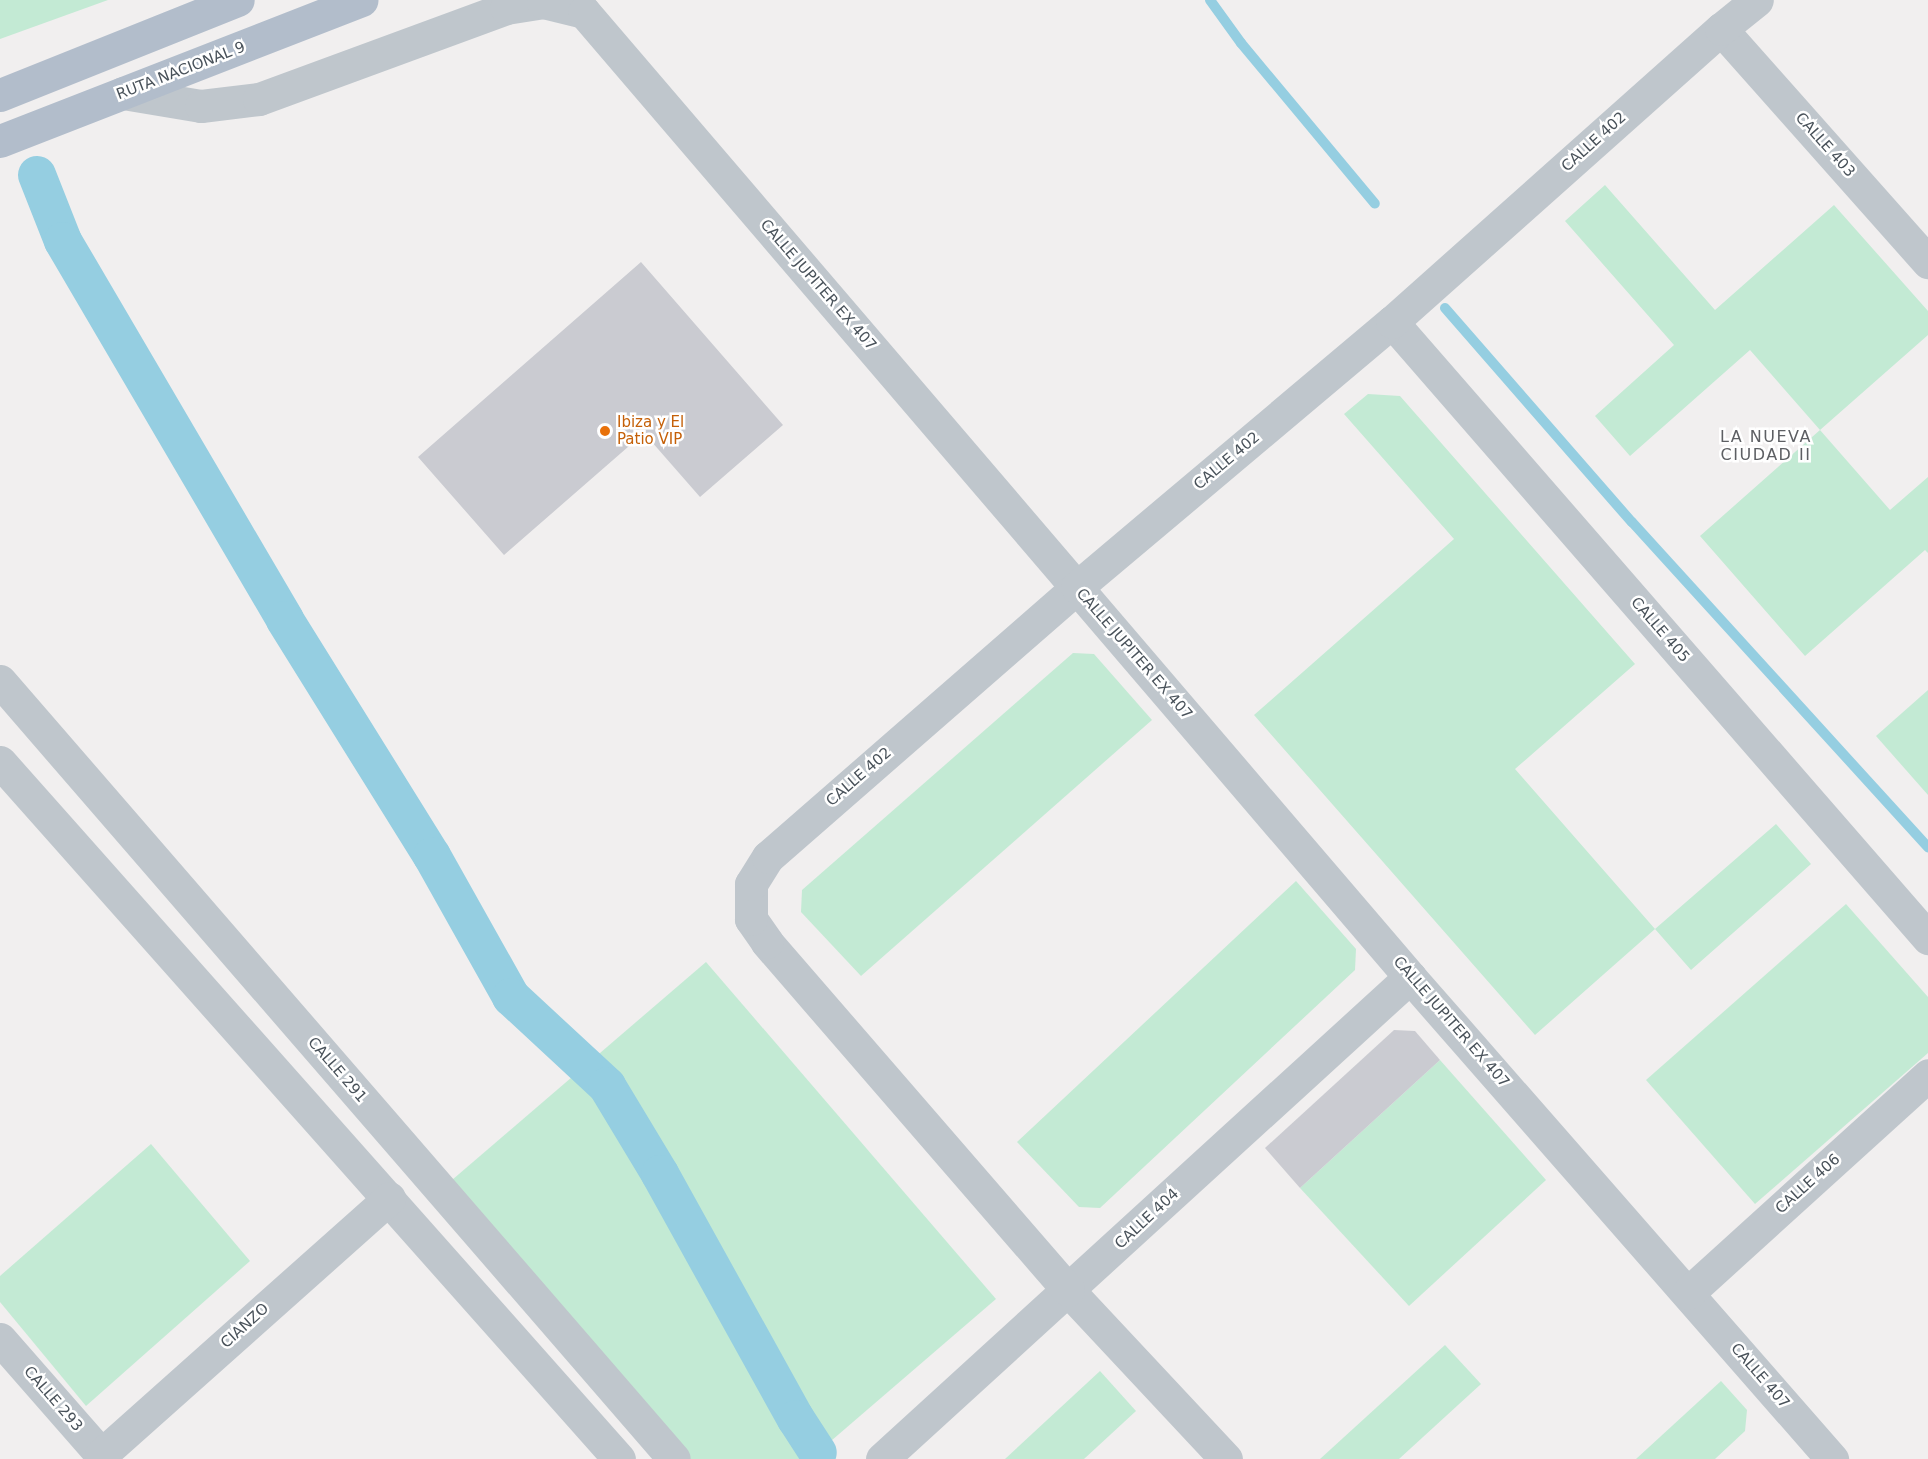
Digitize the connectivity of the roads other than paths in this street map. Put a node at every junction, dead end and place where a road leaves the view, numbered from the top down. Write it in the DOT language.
graph roads {
  1 [pos="238,0"];
  2 [pos="361,0"];
  3 [pos="1757,0"];
  4 [pos="1721,29"];
  5 [pos="123,93"];
  6 [pos="0,94"];
  7 [pos="0,141"];
  8 [pos="1928,262"];
  9 [pos="1392,322"];
  10 [pos="1077,587"];
  11 [pos="0,681"];
  12 [pos="0,762"];
  13 [pos="1928,938"];
  14 [pos="1410,977"];
  15 [pos="1928,1075"];
  16 [pos="389,1198"];
  17 [pos="1068,1290"];
  18 [pos="1688,1293"];
  19 [pos="0,1338"];
  20 [pos="1817,1454"];
  21 [pos="103,1457"];
  22 [pos="619,1459"];
  23 [pos="674,1459"];
  24 [pos="882,1459"];
  25 [pos="1226,1459"];
  1 -- 6 [label="main road"];
  2 -- 5 [label="main road, RUTA NACIONAL 9"];
  3 -- 4 [label="street, CALLE 402"];
  4 -- 8 [label="street, CALLE 403"];
  4 -- 9 [label="street, CALLE 402"];
  5 -- 7 [label="main road, RUTA NACIONAL 9"];
  5 -- 10 [label="street, CALLE JUPITER EX 407"];
  9 -- 10 [label="street, CALLE 402"];
  9 -- 13 [label="street, CALLE 405"];
  10 -- 14 [label="street, CALLE JUPITER EX 407"];
  10 -- 17 [label="street, CALLE 402"];
  11 -- 23 [label="street, CALLE 291"];
  12 -- 16 [label="street"];
  14 -- 17 [label="street, CALLE 404"];
  14 -- 18 [label="street, CALLE JUPITER EX 407"];
  15 -- 18 [label="street, CALLE 406"];
  16 -- 21 [label="street, CIANZO"];
  16 -- 22 [label="street"];
  17 -- 24 [label="street, CALLE 404"];
  17 -- 25 [label="street, CALLE 402"];
  18 -- 20 [label="street, CALLE 407"];
  19 -- 21 [label="street, CALLE 293"];
}
